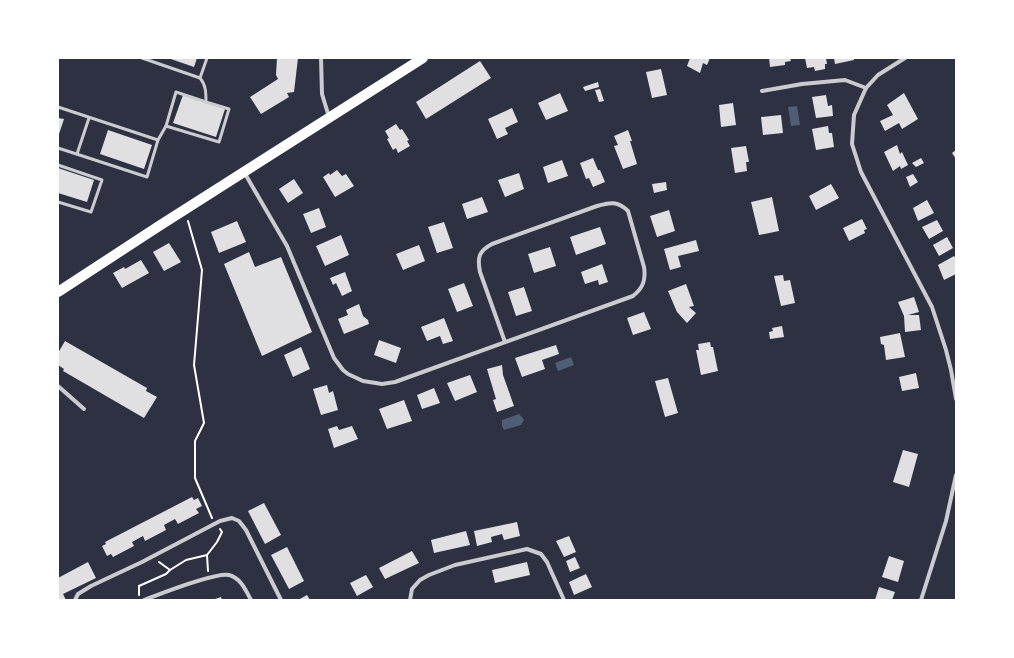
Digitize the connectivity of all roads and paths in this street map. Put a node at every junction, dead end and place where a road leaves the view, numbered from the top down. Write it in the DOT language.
graph roads {
  1 [pos="142,58"];
  2 [pos="207,58"];
  3 [pos="321,58"];
  4 [pos="422,58"];
  5 [pos="905,58"];
  6 [pos="200,78"];
  7 [pos="866,88"];
  8 [pos="762,91"];
  9 [pos="206,102"];
  10 [pos="58,107"];
  11 [pos="89,118"];
  12 [pos="329,118"];
  13 [pos="166,126"];
  14 [pos="158,140"];
  15 [pos="58,148"];
  16 [pos="77,154"];
  17 [pos="58,165"];
  18 [pos="244,172"];
  19 [pos="58,202"];
  20 [pos="186,210"];
  21 [pos="58,292"];
  22 [pos="505,342"];
  23 [pos="58,386"];
  24 [pos="956,398"];
  25 [pos="84,409"];
  26 [pos="956,476"];
  27 [pos="214,524"];
  28 [pos="155,554"];
  29 [pos="207,555"];
  30 [pos="207,563"];
  31 [pos="170,570"];
  32 [pos="75,600"];
  33 [pos="139,600"];
  34 [pos="144,600"];
  35 [pos="250,600"];
  36 [pos="281,600"];
  37 [pos="410,600"];
  38 [pos="564,600"];
  39 [pos="921,600"];
  1 -- 6 [label="lane"];
  2 -- 6 [label="lane"];
  3 -- 12 [label="street"];
  4 -- 12 [label="main road"];
  5 -- 7 [label="street"];
  6 -- 9 [label="lane"];
  7 -- 8 [label="street"];
  7 -- 24 [label="street"];
  9 -- 13 [label="lane"];
  9 -- 13 [label="lane"];
  10 -- 11 [label="lane"];
  11 -- 14 [label="lane"];
  11 -- 16 [label="lane"];
  12 -- 18 [label="main road"];
  13 -- 14 [label="lane"];
  14 -- 16 [label="lane"];
  15 -- 16 [label="lane"];
  17 -- 19 [label="lane"];
  18 -- 20 [label="main road"];
  18 -- 22 [label="street"];
  20 -- 21 [label="main road"];
  20 -- 27 [label="path"];
  22 -- 22 [label="street"];
  23 -- 25 [label="street"];
  26 -- 39 [label="street"];
  27 -- 28 [label="street"];
  27 -- 29 [label="path"];
  27 -- 36 [label="street"];
  28 -- 31 [label="path"];
  28 -- 32 [label="street"];
  29 -- 30 [label="path"];
  29 -- 31 [label="path"];
  31 -- 33 [label="path"];
  34 -- 35 [label="street"];
  37 -- 38 [label="street"];
}
